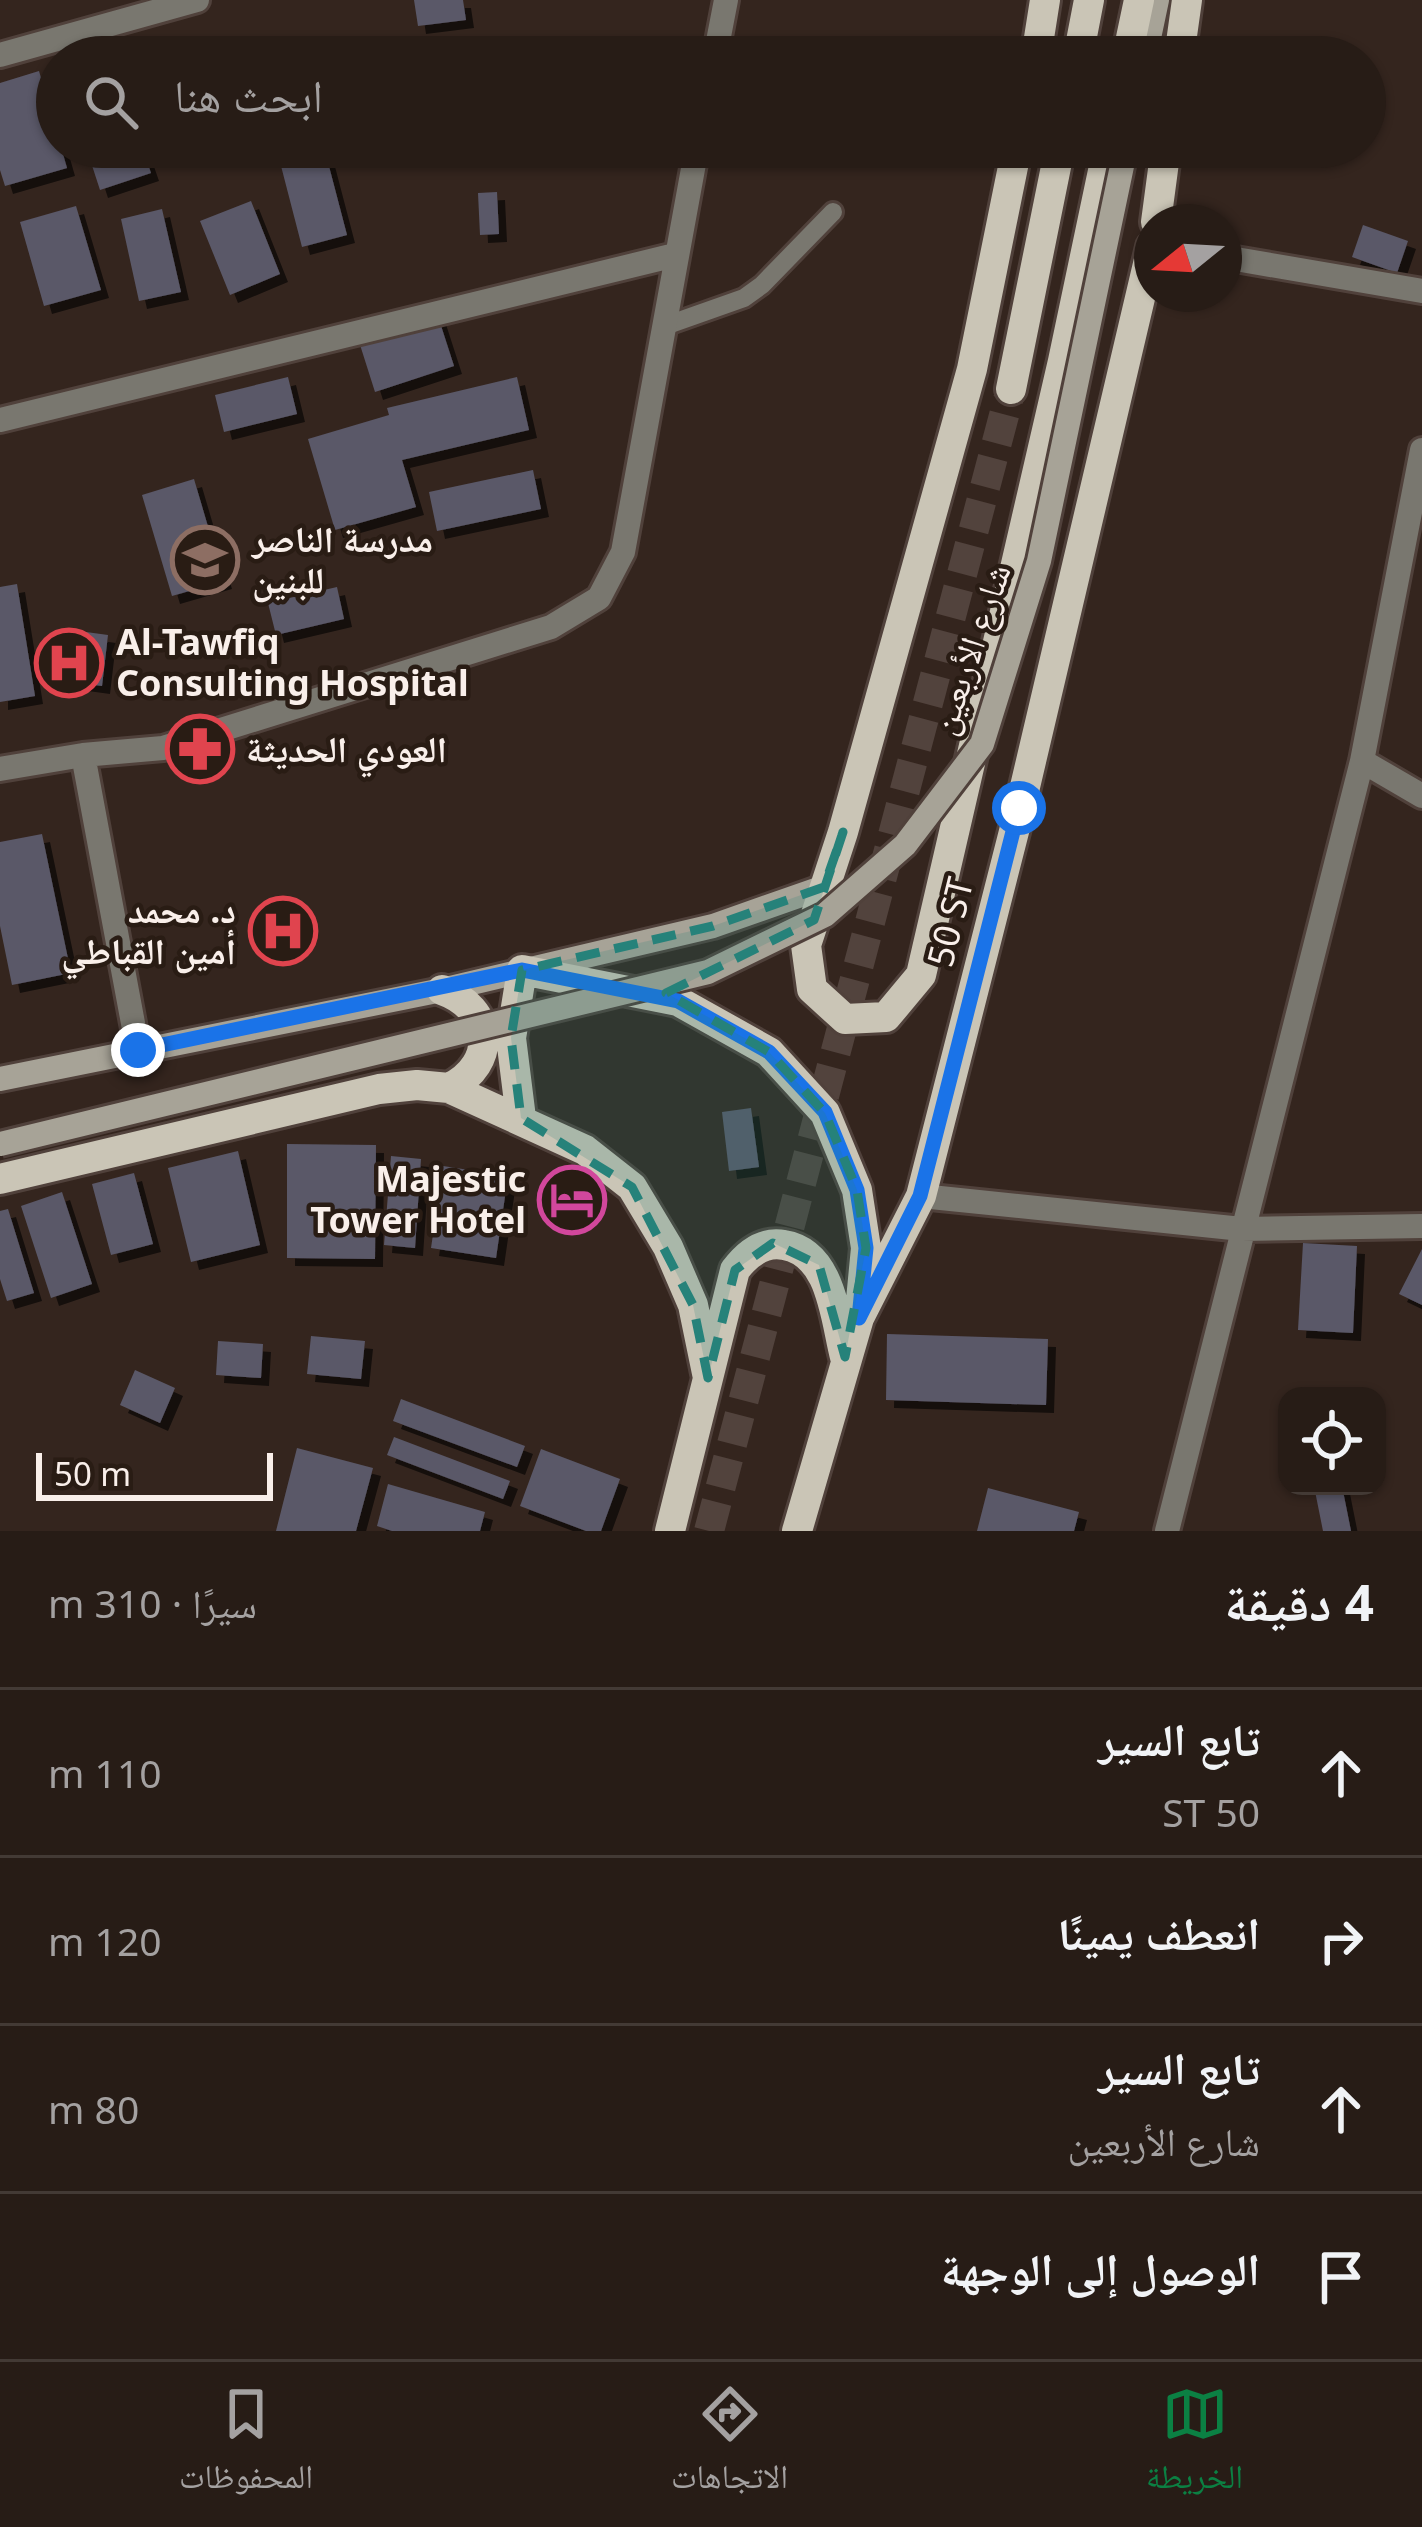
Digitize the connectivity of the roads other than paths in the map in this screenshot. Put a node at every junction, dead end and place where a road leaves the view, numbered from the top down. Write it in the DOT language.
graph roads {
  1 [pos="197,0"];
  2 [pos="726,0"];
  3 [pos="1045,0"];
  4 [pos="1089,0"];
  5 [pos="1139,0"];
  6 [pos="1157,0"];
  7 [pos="1187,0"];
  8 [pos="68,36"];
  9 [pos="719,36"];
  10 [pos="1039,36"];
  11 [pos="1082,36"];
  12 [pos="1131,36"];
  13 [pos="1149,36"];
  14 [pos="1182,36"];
  15 [pos="36,45"];
  16 [pos="0,55"];
  17 [pos="693,168"];
  18 [pos="1013,168"];
  19 [pos="1056,168"];
  20 [pos="1104,168"];
  21 [pos="1122,168"];
  22 [pos="1163,168"];
  23 [pos="1158,204"];
  24 [pos="833,212"];
  25 [pos="675,255"];
  26 [pos="1242,260"];
  27 [pos="1422,291"];
  28 [pos="1137,312"];
  29 [pos="662,327"];
  30 [pos="1011,388"];
  31 [pos="0,420"];
  32 [pos="1422,450"];
  33 [pos="82,755"];
  34 [pos="1362,760"];
  35 [pos="0,769"];
  36 [pos="1422,796"];
  37 [pos="843,832"];
  38 [pos="522,970"];
  39 [pos="442,990"];
  40 [pos="138,1050"];
  41 [pos="0,1079"];
  42 [pos="449,1088"];
  43 [pos="521,1118"];
  44 [pos="0,1144"];
  45 [pos="0,1179"];
  46 [pos="920,1196"];
  47 [pos="1422,1226"];
  48 [pos="1242,1229"];
  49 [pos="859,1318"];
  50 [pos="845,1357"];
  51 [pos="708,1378"];
  52 [pos="670,1531"];
  53 [pos="796,1531"];
  54 [pos="1167,1531"];
  1 -- 8 [label="street"];
  2 -- 9 [label="street"];
  3 -- 10 [label="main road"];
  4 -- 11 [label="main road"];
  5 -- 12 [label="main road"];
  6 -- 13 [label="main road"];
  7 -- 14 [label="main road"];
  15 -- 16 [label="street"];
  17 -- 25 [label="street"];
  18 -- 37 [label="main road"];
  19 -- 30 [label="main road"];
  20 -- 37 [label="main road"];
  21 -- 44 [label="main road, شارع الأربعين, bridge"];
  22 -- 23 [label="main road"];
  24 -- 29 [label="lane"];
  25 -- 29 [label="street"];
  25 -- 31 [label="street"];
  26 -- 27 [label="street"];
  28 -- 46 [label="main road, 50 ST"];
  29 -- 33 [label="street"];
  32 -- 34 [label="street"];
  33 -- 35 [label="street"];
  33 -- 40 [label="street"];
  34 -- 36 [label="street"];
  34 -- 48 [label="street"];
  37 -- 38 [label="main road"];
  38 -- 39 [label="main road"];
  38 -- 43 [label="main road"];
  38 -- 49 [label="main road"];
  39 -- 40 [label="main road"];
  39 -- 42 [label="main road"];
  40 -- 41 [label="main road"];
  42 -- 43 [label="main road"];
  42 -- 45 [label="main road"];
  43 -- 51 [label="main road"];
  46 -- 48 [label="street"];
  46 -- 49 [label="main road, 50 ST"];
  47 -- 48 [label="street"];
  48 -- 54 [label="street"];
  49 -- 50 [label="main road, 50 ST"];
  50 -- 51 [label="main road"];
  50 -- 53 [label="main road, 50 ST"];
  51 -- 52 [label="main road"];
}
